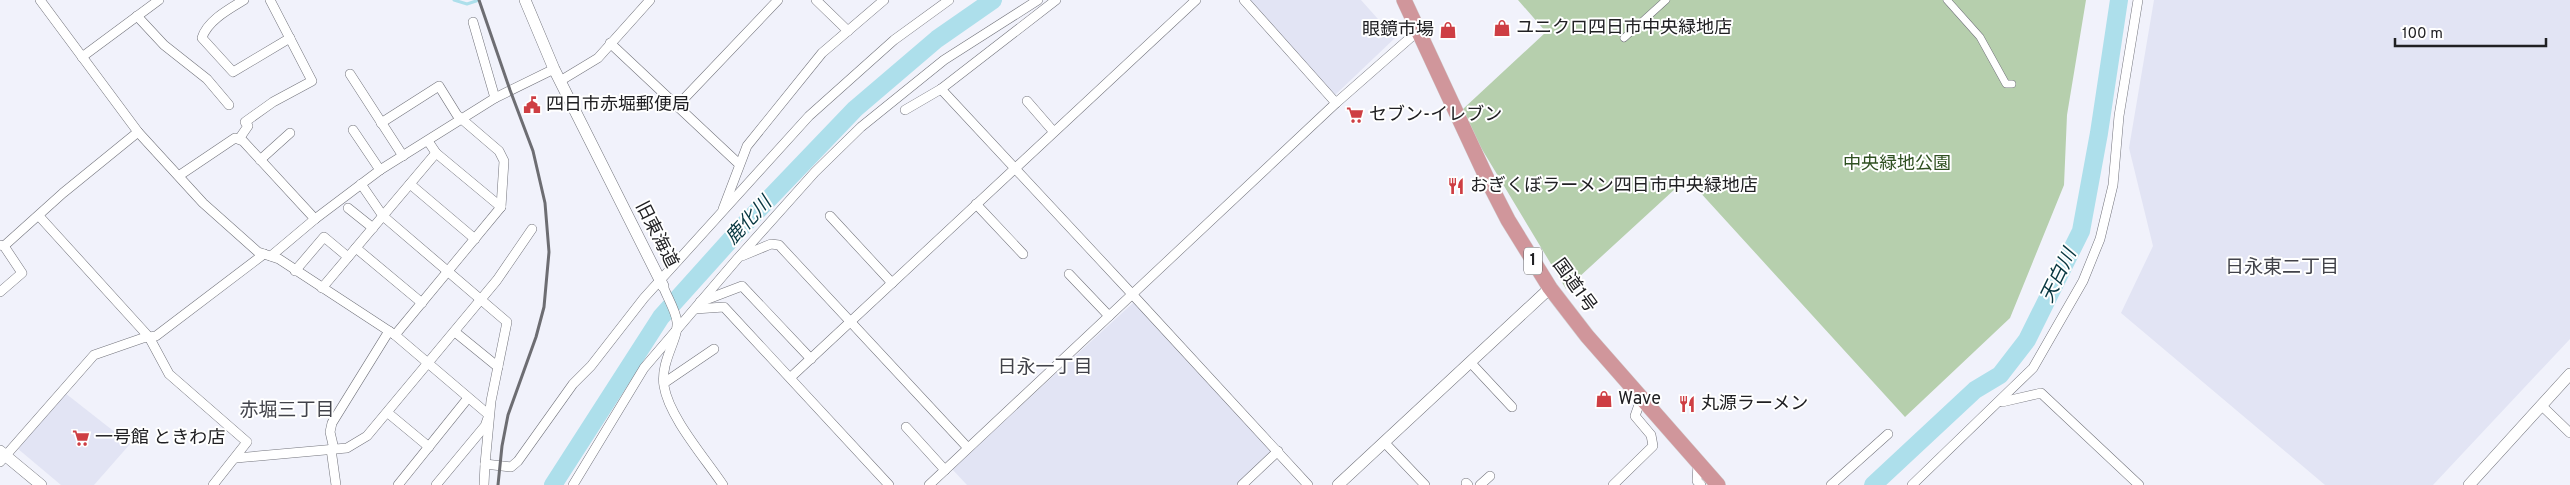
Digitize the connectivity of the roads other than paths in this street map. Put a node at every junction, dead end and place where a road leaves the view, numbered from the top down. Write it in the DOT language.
graph roads {
  1 [pos="40,0"];
  2 [pos="159,0"];
  3 [pos="244,0"];
  4 [pos="270,0"];
  5 [pos="525,0"];
  6 [pos="650,0"];
  7 [pos="778,0"];
  8 [pos="816,0"];
  9 [pos="884,0"];
  10 [pos="950,0"];
  11 [pos="1038,0"];
  12 [pos="1056,0"];
  13 [pos="1196,0"];
  14 [pos="1244,0"];
  15 [pos="1404,0"];
  16 [pos="1666,0"];
  17 [pos="1947,0"];
  18 [pos="2138,0"];
  19 [pos="137,16"];
  20 [pos="473,22"];
  21 [pos="848,31"];
  22 [pos="1418,31"];
  23 [pos="290,38"];
  24 [pos="1624,38"];
  25 [pos="610,43"];
  26 [pos="82,56"];
  27 [pos="554,69"];
  28 [pos="350,74"];
  29 [pos="560,81"];
  30 [pos="2012,84"];
  31 [pos="941,89"];
  32 [pos="495,98"];
  33 [pos="1027,101"];
  34 [pos="1336,103"];
  35 [pos="228,104"];
  36 [pos="678,106"];
  37 [pos="905,110"];
  38 [pos="462,120"];
  39 [pos="381,124"];
  40 [pos="353,130"];
  41 [pos="1053,131"];
  42 [pos="138,132"];
  43 [pos="290,133"];
  44 [pos="239,139"];
  45 [pos="428,140"];
  46 [pos="436,153"];
  47 [pos="403,156"];
  48 [pos="260,160"];
  49 [pos="739,164"];
  50 [pos="1015,168"];
  51 [pos="380,170"];
  52 [pos="180,175"];
  53 [pos="361,184"];
  54 [pos="410,184"];
  55 [pos="976,204"];
  56 [pos="348,208"];
  57 [pos="502,208"];
  58 [pos="723,212"];
  59 [pos="39,216"];
  60 [pos="383,216"];
  61 [pos="830,216"];
  62 [pos="315,219"];
  63 [pos="373,228"];
  64 [pos="532,229"];
  65 [pos="475,239"];
  66 [pos="2,245"];
  67 [pos="356,248"];
  68 [pos="1023,254"];
  69 [pos="267,255"];
  70 [pos="348,257"];
  71 [pos="738,258"];
  72 [pos="295,271"];
  73 [pos="448,272"];
  74 [pos="1069,274"];
  75 [pos="892,283"];
  76 [pos="662,284"];
  77 [pos="322,288"];
  78 [pos="1550,288"];
  79 [pos="0,292"];
  80 [pos="1132,294"];
  81 [pos="480,300"];
  82 [pos="422,303"];
  83 [pos="697,306"];
  84 [pos="1109,316"];
  85 [pos="851,321"];
  86 [pos="677,325"];
  87 [pos="456,332"];
  88 [pos="392,333"];
  89 [pos="149,337"];
  90 [pos="714,349"];
  91 [pos="811,359"];
  92 [pos="1470,362"];
  93 [pos="428,364"];
  94 [pos="498,368"];
  95 [pos="2570,374"];
  96 [pos="791,378"];
  97 [pos="664,382"];
  98 [pos="468,398"];
  99 [pos="1641,399"];
  100 [pos="1999,402"];
  101 [pos="2542,405"];
  102 [pos="1512,407"];
  103 [pos="388,413"];
  104 [pos="489,415"];
  105 [pos="906,427"];
  106 [pos="2570,433"];
  107 [pos="1888,434"];
  108 [pos="1384,442"];
  109 [pos="429,447"];
  110 [pos="968,448"];
  111 [pos="332,449"];
  112 [pos="1278,451"];
  113 [pos="2,456"];
  114 [pos="236,458"];
  115 [pos="1698,463"];
  116 [pos="485,464"];
  117 [pos="945,470"];
  118 [pos="1490,476"];
  119 [pos="2137,484"];
  120 [pos="41,485"];
  121 [pos="213,485"];
  122 [pos="336,485"];
  123 [pos="398,485"];
  124 [pos="436,485"];
  125 [pos="484,485"];
  126 [pos="573,485"];
  127 [pos="723,485"];
  128 [pos="889,485"];
  129 [pos="929,485"];
  130 [pos="1242,485"];
  131 [pos="1308,485"];
  132 [pos="1338,485"];
  133 [pos="1425,485"];
  134 [pos="1480,485"];
  135 [pos="1613,485"];
  136 [pos="1700,485"];
  137 [pos="1718,485"];
  138 [pos="1831,485"];
  139 [pos="1912,485"];
  140 [pos="2469,485"];
  1 -- 26 [label="street"];
  2 -- 19 [label="street"];
  3 -- 23 [label="street"];
  4 -- 23 [label="street"];
  5 -- 27 [label="street, 旧東海道"];
  6 -- 25 [label="street"];
  7 -- 36 [label="street"];
  8 -- 21 [label="street"];
  9 -- 21 [label="street"];
  10 -- 58 [label="street"];
  11 -- 71 [label="street"];
  12 -- 31 [label="street"];
  13 -- 41 [label="street"];
  14 -- 34 [label="street"];
  15 -- 22 [label="highway, 国道1号 / 1"];
  16 -- 24 [label="street"];
  17 -- 30 [label="street"];
  18 -- 100 [label="street"];
  19 -- 26 [label="street"];
  19 -- 35 [label="street"];
  20 -- 32 [label="street"];
  21 -- 49 [label="street"];
  22 -- 34 [label="street"];
  22 -- 78 [label="highway, 国道1号 / 1"];
  23 -- 44 [label="street"];
  25 -- 29 [label="street"];
  25 -- 36 [label="street"];
  26 -- 42 [label="street"];
  27 -- 29 [label="street, 旧東海道"];
  27 -- 32 [label="street"];
  28 -- 39 [label="street"];
  29 -- 76 [label="street, 旧東海道"];
  31 -- 37 [label="street"];
  31 -- 50 [label="street"];
  32 -- 38 [label="street"];
  33 -- 41 [label="street"];
  34 -- 80 [label="street"];
  36 -- 49 [label="street"];
  38 -- 39 [label="street"];
  38 -- 45 [label="street"];
  38 -- 57 [label="street"];
  39 -- 47 [label="street"];
  40 -- 51 [label="street"];
  41 -- 50 [label="street"];
  42 -- 52 [label="street"];
  42 -- 59 [label="street"];
  43 -- 48 [label="street"];
  44 -- 48 [label="street"];
  44 -- 52 [label="street"];
  45 -- 46 [label="street"];
  45 -- 47 [label="street"];
  46 -- 54 [label="street"];
  46 -- 57 [label="street"];
  47 -- 51 [label="street"];
  48 -- 62 [label="street"];
  49 -- 58 [label="street"];
  50 -- 55 [label="street"];
  50 -- 80 [label="street"];
  51 -- 53 [label="street"];
  52 -- 69 [label="street"];
  53 -- 60 [label="street"];
  53 -- 62 [label="street"];
  54 -- 60 [label="street"];
  54 -- 65 [label="street"];
  55 -- 68 [label="street"];
  55 -- 75 [label="street"];
  56 -- 63 [label="street"];
  57 -- 65 [label="street"];
  58 -- 76 [label="street"];
  59 -- 66 [label="street"];
  59 -- 89 [label="street"];
  60 -- 63 [label="street"];
  60 -- 73 [label="street"];
  61 -- 75 [label="street"];
  62 -- 69 [label="street"];
  63 -- 67 [label="street"];
  64 -- 81 [label="street"];
  65 -- 73 [label="street"];
  66 -- 79 [label="street"];
  67 -- 70 [label="street"];
  67 -- 82 [label="street"];
  69 -- 72 [label="street"];
  69 -- 89 [label="street"];
  70 -- 72 [label="street"];
  70 -- 77 [label="street"];
  71 -- 83 [label="street"];
  71 -- 85 [label="street"];
  72 -- 77 [label="street"];
  73 -- 81 [label="street"];
  73 -- 82 [label="street"];
  74 -- 84 [label="street"];
  75 -- 85 [label="street"];
  76 -- 86 [label="street, 旧東海道"];
  76 -- 116 [label="street"];
  77 -- 88 [label="street"];
  78 -- 92 [label="street"];
  78 -- 99 [label="highway, 国道1号 / 1"];
  80 -- 84 [label="street"];
  80 -- 112 [label="street"];
  81 -- 87 [label="street"];
  81 -- 94 [label="street"];
  82 -- 88 [label="street"];
  83 -- 86 [label="street"];
  83 -- 91 [label="street"];
  83 -- 96 [label="street"];
  84 -- 110 [label="street"];
  85 -- 91 [label="street"];
  85 -- 110 [label="street"];
  86 -- 97 [label="street"];
  86 -- 126 [label="street"];
  87 -- 93 [label="street"];
  87 -- 94 [label="street"];
  88 -- 93 [label="street"];
  88 -- 111 [label="street"];
  89 -- 113 [label="street"];
  89 -- 114 [label="street"];
  90 -- 97 [label="street"];
  91 -- 96 [label="street"];
  92 -- 102 [label="street"];
  92 -- 108 [label="street"];
  93 -- 98 [label="street"];
  93 -- 103 [label="street"];
  94 -- 104 [label="street"];
  95 -- 101 [label="street"];
  96 -- 128 [label="street"];
  97 -- 127 [label="street"];
  98 -- 104 [label="street"];
  98 -- 109 [label="street"];
  99 -- 115 [label="highway, 国道1号 / 1"];
  99 -- 135 [label="street"];
  100 -- 119 [label="street"];
  100 -- 139 [label="street"];
  101 -- 106 [label="street"];
  101 -- 140 [label="street"];
  103 -- 109 [label="street"];
  103 -- 111 [label="street"];
  104 -- 116 [label="street"];
  104 -- 124 [label="street"];
  105 -- 117 [label="street"];
  107 -- 138 [label="street"];
  108 -- 132 [label="street"];
  108 -- 133 [label="street"];
  109 -- 123 [label="street"];
  110 -- 117 [label="street"];
  111 -- 114 [label="street"];
  111 -- 122 [label="street"];
  112 -- 130 [label="street"];
  112 -- 131 [label="street"];
  113 -- 120 [label="street"];
  114 -- 121 [label="street"];
  115 -- 136 [label="street"];
  115 -- 137 [label="highway, 国道1号 / 1"];
  116 -- 125 [label="street"];
  117 -- 129 [label="street"];
  118 -- 134 [label="street"];
}
